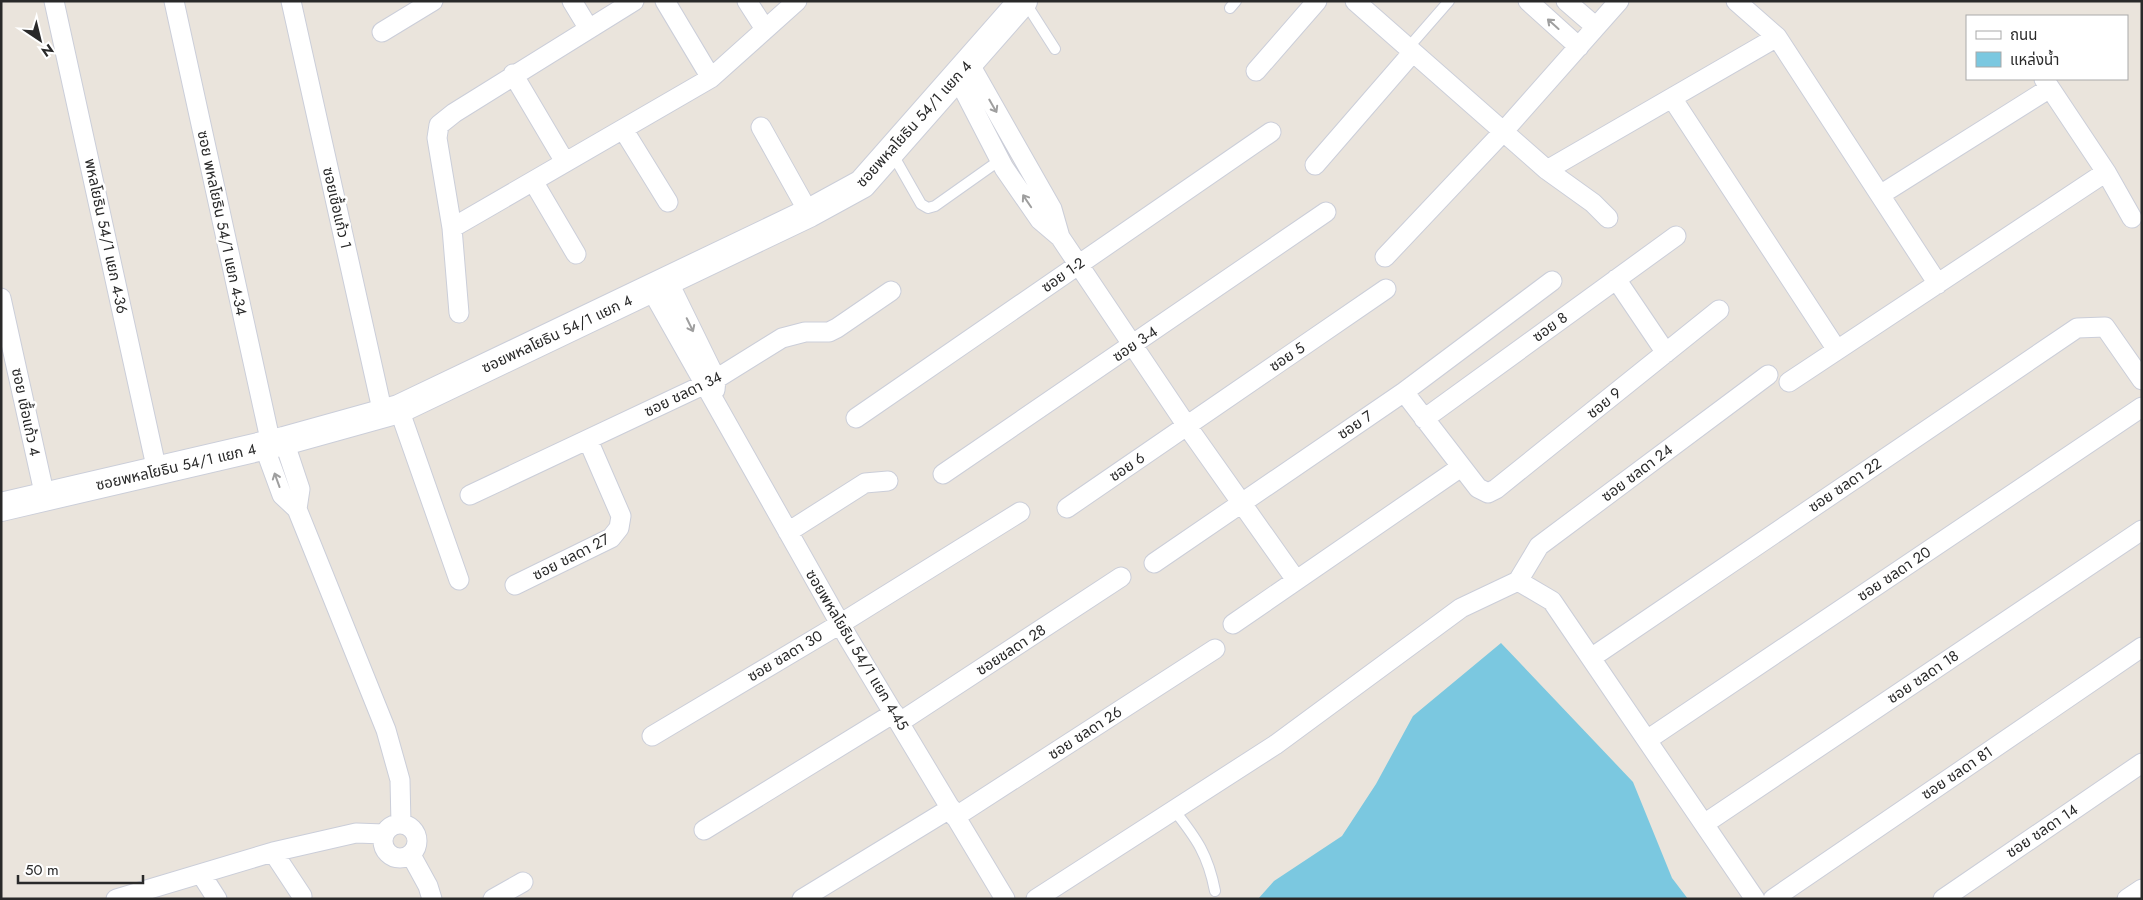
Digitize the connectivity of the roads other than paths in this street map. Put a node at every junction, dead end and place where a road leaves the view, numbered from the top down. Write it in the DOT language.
graph roads {
  1 [pos="54,1"];
  2 [pos="174,1"];
  3 [pos="291,1"];
  4 [pos="433,1"];
  5 [pos="572,1"];
  6 [pos="634,1"];
  7 [pos="665,1"];
  8 [pos="747,1"];
  9 [pos="797,1"];
  10 [pos="1024,1"];
  11 [pos="1317,1"];
  12 [pos="1355,1"];
  13 [pos="1449,1"];
  14 [pos="1528,1"];
  15 [pos="1566,1"];
  16 [pos="1619,1"];
  17 [pos="1736,1"];
  18 [pos="1596,27"];
  19 [pos="589,28"];
  20 [pos="765,30"];
  21 [pos="382,32"];
  22 [pos="1777,37"];
  23 [pos="1579,47"];
  24 [pos="1055,49"];
  25 [pos="1410,50"];
  26 [pos="963,70"];
  27 [pos="1256,71"];
  28 [pos="513,74"];
  29 [pos="711,78"];
  30 [pos="2047,83"];
  31 [pos="1672,98"];
  32 [pos="760,127"];
  33 [pos="623,129"];
  34 [pos="1271,132"];
  35 [pos="1504,132"];
  36 [pos="892,152"];
  37 [pos="1000,160"];
  38 [pos="565,162"];
  39 [pos="1315,165"];
  40 [pos="1547,170"];
  41 [pos="2106,172"];
  42 [pos="532,181"];
  43 [pos="1880,195"];
  44 [pos="668,202"];
  45 [pos="809,212"];
  46 [pos="1326,212"];
  47 [pos="1608,218"];
  48 [pos="2132,218"];
  49 [pos="452,228"];
  50 [pos="1676,236"];
  51 [pos="1060,237"];
  52 [pos="576,254"];
  53 [pos="1385,257"];
  54 [pos="1079,264"];
  55 [pos="1616,279"];
  56 [pos="1552,281"];
  57 [pos="1938,284"];
  58 [pos="660,285"];
  59 [pos="1386,289"];
  60 [pos="891,291"];
  61 [pos="1,298"];
  62 [pos="1719,310"];
  63 [pos="460,313"];
  64 [pos="1133,345"];
  65 [pos="1837,350"];
  66 [pos="1666,353"];
  67 [pos="1768,375"];
  68 [pos="2142,380"];
  69 [pos="1788,382"];
  70 [pos="711,387"];
  71 [pos="1404,392"];
  72 [pos="2142,407"];
  73 [pos="391,411"];
  74 [pos="856,418"];
  75 [pos="1424,419"];
  76 [pos="1187,426"];
  77 [pos="588,440"];
  78 [pos="273,444"];
  79 [pos="1461,467"];
  80 [pos="157,471"];
  81 [pos="942,474"];
  82 [pos="888,481"];
  83 [pos="470,495"];
  84 [pos="45,497"];
  85 [pos="1241,503"];
  86 [pos="1,507"];
  87 [pos="1067,508"];
  88 [pos="1020,512"];
  89 [pos="2142,530"];
  90 [pos="788,532"];
  91 [pos="1154,563"];
  92 [pos="1121,577"];
  93 [pos="459,580"];
  94 [pos="1296,580"];
  95 [pos="1518,581"];
  96 [pos="516,585"];
  97 [pos="840,624"];
  98 [pos="1233,624"];
  99 [pos="2142,647"];
  100 [pos="1215,648"];
  101 [pos="1591,658"];
  102 [pos="897,718"];
  103 [pos="652,736"];
  104 [pos="1647,740"];
  105 [pos="2142,763"];
  106 [pos="1174,810"];
  107 [pos="953,812"];
  108 [pos="400,824"];
  109 [pos="1704,824"];
  110 [pos="704,830"];
  111 [pos="384,834"];
  112 [pos="273,852"];
  113 [pos="411,855"];
  114 [pos="201,874"];
  115 [pos="523,882"];
  116 [pos="2142,889"];
  117 [pos="1215,892"];
  118 [pos="302,896"];
  119 [pos="116,899"];
  120 [pos="216,899"];
  121 [pos="432,899"];
  122 [pos="493,899"];
  123 [pos="802,899"];
  124 [pos="1005,899"];
  125 [pos="1036,899"];
  126 [pos="1755,899"];
  127 [pos="1772,899"];
  128 [pos="1943,899"];
  129 [pos="2127,899"];
  1 -- 80 [label="street, พหลโยธิน 54/1 แยก 4-36"];
  2 -- 78 [label="street, ซอย พหลโยธิน 54/1 แยก 4-34"];
  3 -- 73 [label="street, ซอยเชื้อแก้ว 1"];
  4 -- 21 [label="street"];
  5 -- 19 [label="street"];
  6 -- 19 [label="street"];
  7 -- 29 [label="street"];
  8 -- 20 [label="street"];
  9 -- 20 [label="street"];
  10 -- 24 [label="lane"];
  10 -- 26 [label="street, ซอยพหลโยธิน 54/1 แยก 4"];
  11 -- 27 [label="street"];
  12 -- 25 [label="street"];
  13 -- 25 [label="lane"];
  23 -- 14 [label="street, one-way"];
  15 -- 18 [label="street"];
  16 -- 18 [label="street"];
  17 -- 22 [label="street"];
  18 -- 23 [label="street"];
  19 -- 28 [label="street"];
  20 -- 29 [label="street"];
  22 -- 31 [label="street"];
  22 -- 43 [label="street"];
  23 -- 35 [label="street"];
  25 -- 35 [label="street"];
  25 -- 39 [label="street"];
  26 -- 36 [label="street, ซอยพหลโยธิน 54/1 แยก 4"];
  26 -- 37 [label="street"];
  26 -- 51 [label="street, one-way"];
  28 -- 38 [label="street"];
  28 -- 49 [label="street"];
  29 -- 33 [label="street"];
  30 -- 41 [label="street"];
  30 -- 43 [label="street"];
  31 -- 40 [label="street"];
  31 -- 65 [label="street"];
  32 -- 45 [label="street"];
  33 -- 38 [label="street"];
  33 -- 44 [label="street"];
  34 -- 54 [label="street, ซอย 1-2"];
  35 -- 40 [label="street"];
  35 -- 53 [label="street"];
  36 -- 37 [label="lane"];
  36 -- 45 [label="street, ซอยพหลโยธิน 54/1 แยก 4"];
  51 -- 37 [label="street, one-way"];
  38 -- 42 [label="street"];
  40 -- 47 [label="street"];
  41 -- 48 [label="street"];
  41 -- 57 [label="street"];
  42 -- 49 [label="street"];
  42 -- 52 [label="street"];
  43 -- 57 [label="street"];
  45 -- 58 [label="street, ซอยพหลโยธิน 54/1 แยก 4"];
  46 -- 64 [label="street, ซอย 3-4"];
  49 -- 63 [label="street"];
  50 -- 55 [label="street, ซอย 8"];
  51 -- 54 [label="street"];
  54 -- 64 [label="street"];
  54 -- 74 [label="street, ซอย 1-2"];
  55 -- 66 [label="street"];
  55 -- 75 [label="street, ซอย 8"];
  56 -- 71 [label="street, ซอย 7"];
  57 -- 65 [label="street"];
  58 -- 70 [label="street, ซอยพหลโยธิน 54/1 แยก 4-45"];
  58 -- 73 [label="street, ซอยพหลโยธิน 54/1 แยก 4"];
  59 -- 76 [label="street, ซอย 5"];
  60 -- 70 [label="street, ซอย ชลดา 34"];
  61 -- 84 [label="street, ซอย เชื้อแก้ว 4"];
  62 -- 66 [label="street, ซอย 9"];
  64 -- 76 [label="street"];
  64 -- 81 [label="street, ซอย 3-4"];
  65 -- 69 [label="street"];
  66 -- 79 [label="street, ซอย 9"];
  67 -- 95 [label="street, ซอย ชลดา 24"];
  68 -- 101 [label="street, ซอย ชลดา 22"];
  70 -- 77 [label="street, ซอย ชลดา 34"];
  70 -- 90 [label="street, ซอยพหลโยธิน 54/1 แยก 4-45"];
  71 -- 75 [label="street"];
  71 -- 85 [label="street, ซอย 7"];
  72 -- 104 [label="street, ซอย ชลดา 20"];
  73 -- 78 [label="street, ซอยพหลโยธิน 54/1 แยก 4"];
  73 -- 93 [label="street, ซอยเชื้อแก้ว 1"];
  75 -- 79 [label="street"];
  76 -- 85 [label="street"];
  76 -- 87 [label="street, ซอย 6"];
  77 -- 83 [label="street, ซอย ชลดา 34"];
  77 -- 96 [label="street, ซอย ชลดา 27"];
  78 -- 80 [label="street, ซอยพหลโยธิน 54/1 แยก 4"];
  78 -- 108 [label="street, ซอย พหลโยธิน 54/1 แยก 4-34"];
  79 -- 94 [label="street"];
  80 -- 84 [label="street, ซอยพหลโยธิน 54/1 แยก 4"];
  82 -- 90 [label="street"];
  84 -- 86 [label="street, ซอยพหลโยธิน 54/1 แยก 4"];
  85 -- 91 [label="street, ซอย 7"];
  85 -- 94 [label="street"];
  88 -- 97 [label="street, ซอย ชลดา 30"];
  89 -- 109 [label="street, ซอย ชลดา 18"];
  90 -- 97 [label="street, ซอยพหลโยธิน 54/1 แยก 4-45"];
  92 -- 102 [label="street, ซอยชลดา 28"];
  94 -- 98 [label="street"];
  95 -- 101 [label="street"];
  95 -- 106 [label="street"];
  97 -- 102 [label="street, ซอยพหลโยธิน 54/1 แยก 4-45"];
  97 -- 103 [label="street, ซอย ชลดา 30"];
  99 -- 127 [label="street, ซอย ชลดา 81"];
  100 -- 107 [label="street, ซอย ชลดา 26"];
  101 -- 104 [label="street"];
  102 -- 107 [label="street, ซอยพหลโยธิน 54/1 แยก 4-45"];
  102 -- 110 [label="street, ซอยชลดา 28"];
  104 -- 109 [label="street"];
  105 -- 128 [label="street, ซอย ชลดา 14"];
  106 -- 117 [label="lane"];
  106 -- 125 [label="street"];
  107 -- 123 [label="street, ซอย ชลดา 26"];
  107 -- 124 [label="street, ซอยพหลโยธิน 54/1 แยก 4-45"];
  108 -- 111 [label="street"];
  108 -- 113 [label="street"];
  109 -- 126 [label="street"];
  111 -- 112 [label="street"];
  111 -- 113 [label="street"];
  112 -- 114 [label="street"];
  112 -- 118 [label="street"];
  113 -- 121 [label="street"];
  114 -- 119 [label="street"];
  114 -- 120 [label="street"];
  115 -- 122 [label="street"];
  116 -- 129 [label="street"];
}
